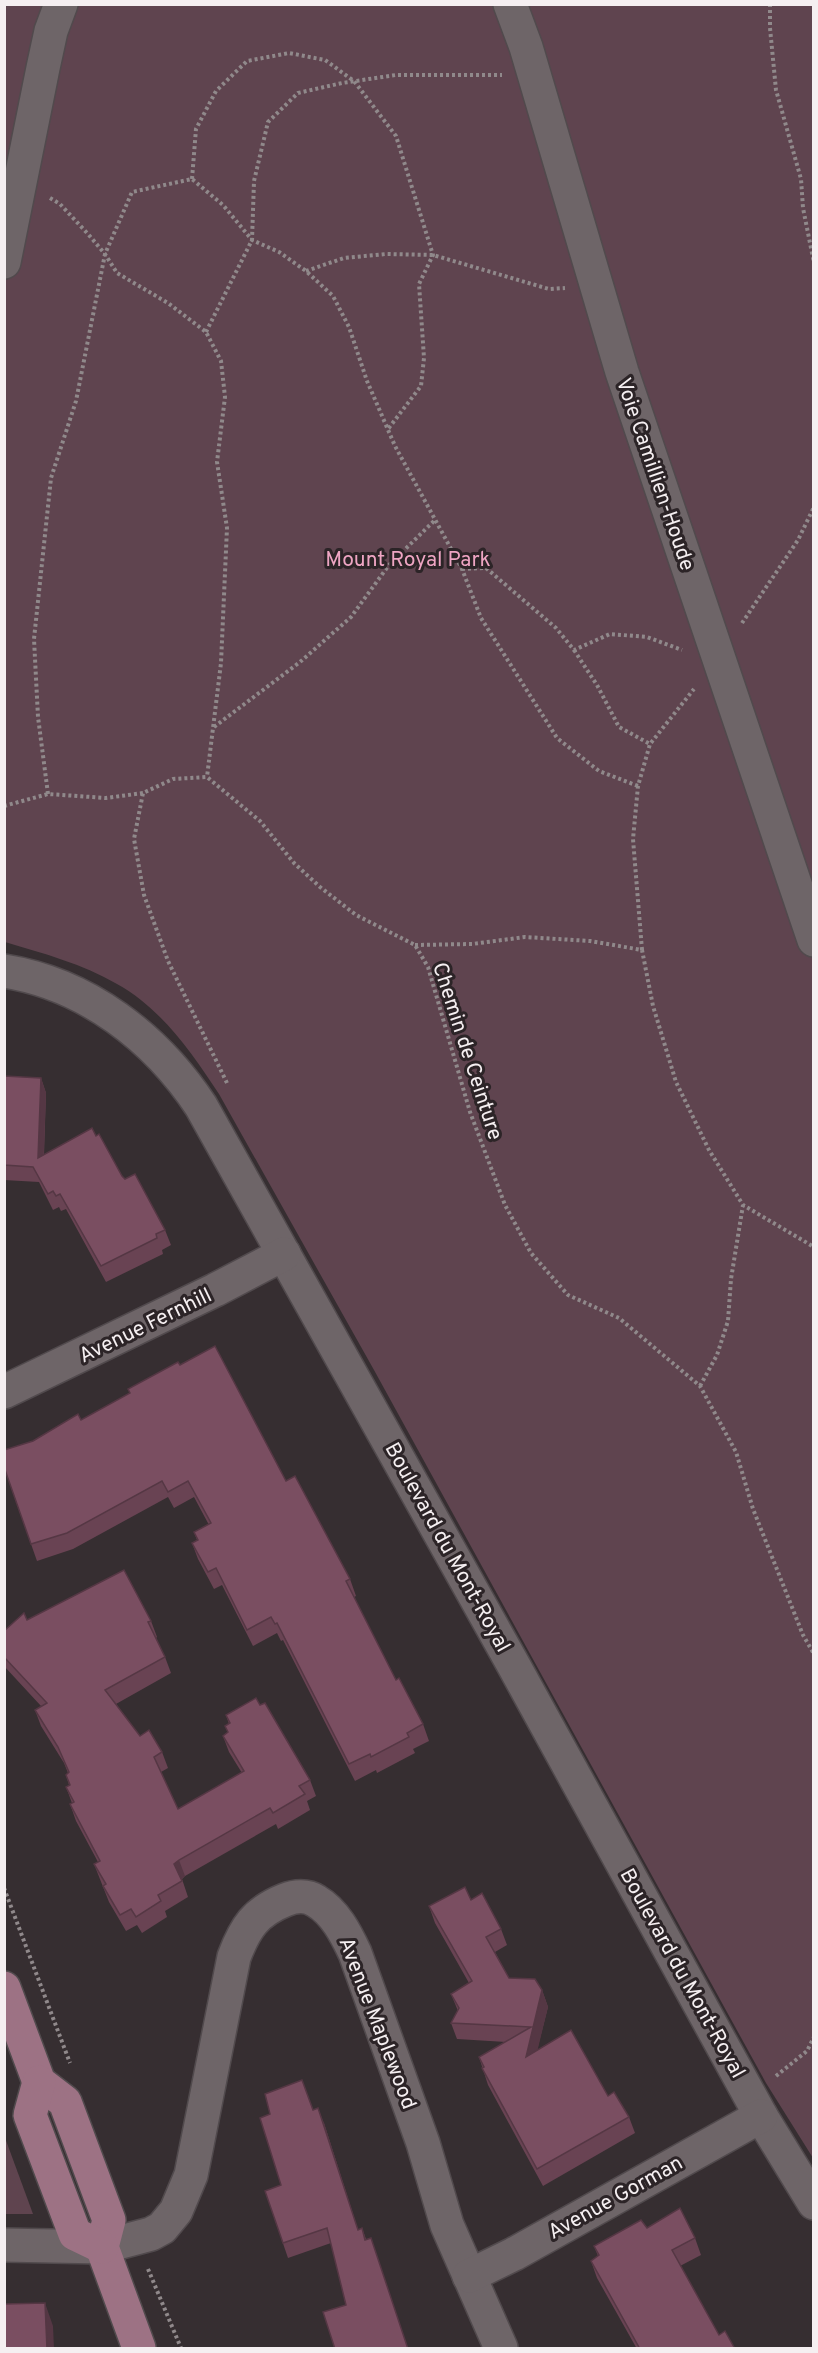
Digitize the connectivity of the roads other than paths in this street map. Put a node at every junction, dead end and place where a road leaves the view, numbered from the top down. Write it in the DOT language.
graph roads {
  1 [pos="40,4"];
  2 [pos="61,4"];
  3 [pos="510,4"];
  4 [pos="531,4"];
  5 [pos="4,171"];
  6 [pos="4,262"];
  7 [pos="724,649"];
  8 [pos="813,890"];
  9 [pos="813,940"];
  10 [pos="4,971"];
  11 [pos="284,1254"];
  12 [pos="4,1392"];
  13 [pos="4,1988"];
  14 [pos="761,2116"];
  15 [pos="813,2203"];
  16 [pos="4,2245"];
  17 [pos="102,2247"];
  18 [pos="470,2276"];
  19 [pos="139,2349"];
  20 [pos="501,2349"];
  1 -- 5 [label="street"];
  2 -- 6 [label="street"];
  3 -- 7 [label="street, Voie Camillien-Houde"];
  4 -- 7 [label="street, Voie Camillien-Houde"];
  7 -- 8 [label="street, Voie Camillien-Houde"];
  7 -- 9 [label="street, Voie Camillien-Houde"];
  10 -- 11 [label="street, Boulevard du Mont-Royal"];
  11 -- 12 [label="street, Avenue Fernhill"];
  11 -- 14 [label="street, Boulevard du Mont-Royal"];
  13 -- 17 [label="main road"];
  14 -- 15 [label="street, Boulevard du Mont-Royal"];
  14 -- 18 [label="street, Avenue Gorman"];
  16 -- 17 [label="street, Avenue Maplewood"];
  17 -- 18 [label="street, Avenue Maplewood"];
  17 -- 19 [label="main road"];
  18 -- 20 [label="street, Avenue Maplewood"];
}
